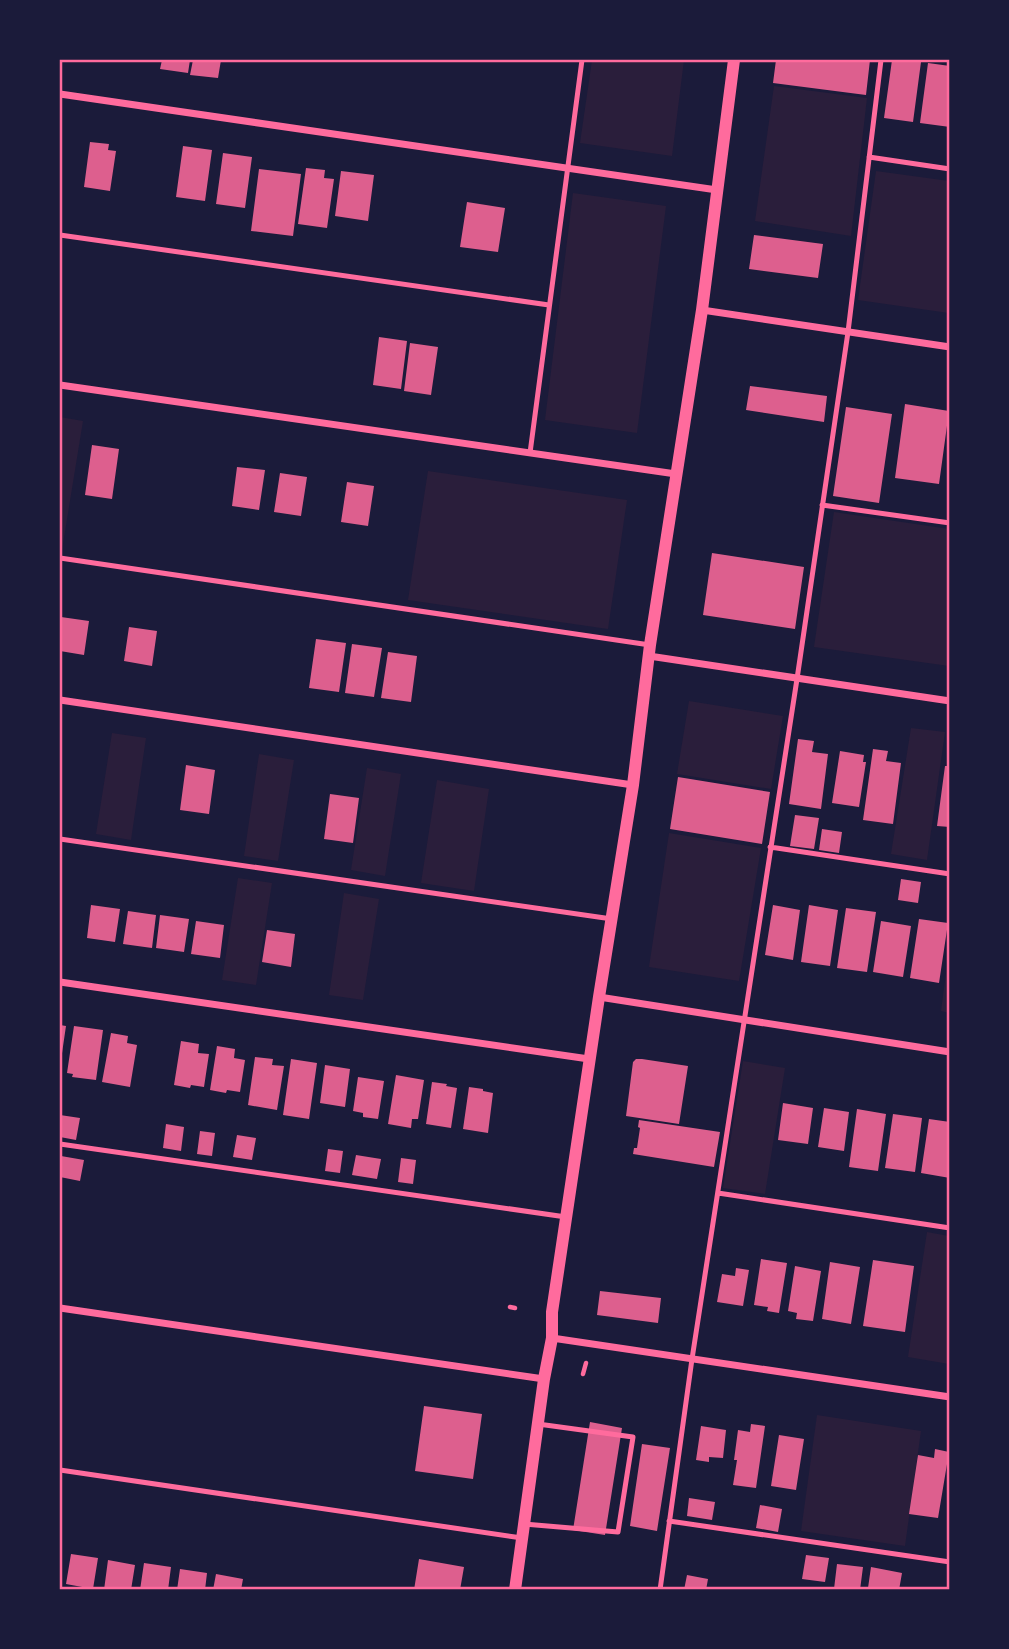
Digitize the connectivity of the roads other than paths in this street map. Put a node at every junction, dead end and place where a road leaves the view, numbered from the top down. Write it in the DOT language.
graph roads {
  1 [pos="582,60"];
  2 [pos="734,60"];
  3 [pos="881,60"];
  4 [pos="60,94"];
  5 [pos="869,157"];
  6 [pos="567,168"];
  7 [pos="950,169"];
  8 [pos="717,190"];
  9 [pos="60,235"];
  10 [pos="549,305"];
  11 [pos="702,310"];
  12 [pos="848,332"];
  13 [pos="950,346"];
  14 [pos="60,385"];
  15 [pos="530,453"];
  16 [pos="677,474"];
  17 [pos="822,505"];
  18 [pos="950,523"];
  19 [pos="60,558"];
  20 [pos="650,650"];
  21 [pos="797,679"];
  22 [pos="60,700"];
  23 [pos="950,701"];
  24 [pos="633,785"];
  25 [pos="60,839"];
  26 [pos="770,847"];
  27 [pos="950,874"];
  28 [pos="612,919"];
  29 [pos="60,982"];
  30 [pos="598,997"];
  31 [pos="744,1019"];
  32 [pos="950,1052"];
  33 [pos="589,1059"];
  34 [pos="60,1144"];
  35 [pos="718,1194"];
  36 [pos="566,1217"];
  37 [pos="950,1228"];
  38 [pos="60,1308"];
  39 [pos="552,1338"];
  40 [pos="692,1359"];
  41 [pos="544,1380"];
  42 [pos="950,1397"];
  43 [pos="538,1424"];
  44 [pos="60,1470"];
  45 [pos="669,1521"];
  46 [pos="523,1531"];
  47 [pos="950,1562"];
  48 [pos="515,1590"];
  49 [pos="660,1590"];
  1 -- 6 [label="lane"];
  2 -- 8 [label="street"];
  3 -- 5 [label="lane"];
  4 -- 6 [label="street"];
  5 -- 7 [label="lane"];
  5 -- 12 [label="lane"];
  6 -- 8 [label="street"];
  6 -- 10 [label="lane"];
  8 -- 11 [label="street"];
  9 -- 10 [label="lane"];
  10 -- 15 [label="lane"];
  11 -- 12 [label="street"];
  11 -- 16 [label="street"];
  12 -- 13 [label="street"];
  12 -- 17 [label="lane"];
  14 -- 15 [label="street"];
  15 -- 16 [label="street"];
  16 -- 20 [label="street"];
  17 -- 18 [label="lane"];
  17 -- 21 [label="lane"];
  19 -- 20 [label="lane"];
  20 -- 21 [label="street"];
  20 -- 24 [label="street"];
  21 -- 23 [label="street"];
  21 -- 26 [label="lane"];
  22 -- 24 [label="street"];
  24 -- 28 [label="street"];
  25 -- 28 [label="lane"];
  26 -- 27 [label="lane"];
  26 -- 31 [label="lane"];
  28 -- 30 [label="street"];
  29 -- 33 [label="street"];
  30 -- 31 [label="street"];
  30 -- 33 [label="street"];
  31 -- 32 [label="street"];
  31 -- 35 [label="lane"];
  33 -- 36 [label="street"];
  34 -- 36 [label="lane"];
  35 -- 37 [label="lane"];
  35 -- 40 [label="lane"];
  36 -- 39 [label="street"];
  38 -- 41 [label="street"];
  39 -- 40 [label="street"];
  39 -- 41 [label="street"];
  40 -- 42 [label="street"];
  40 -- 45 [label="lane"];
  41 -- 43 [label="street"];
  43 -- 46 [label="street"];
  43 -- 46 [label="lane"];
  44 -- 46 [label="lane"];
  45 -- 47 [label="lane"];
  45 -- 49 [label="lane"];
  46 -- 48 [label="street"];
}
